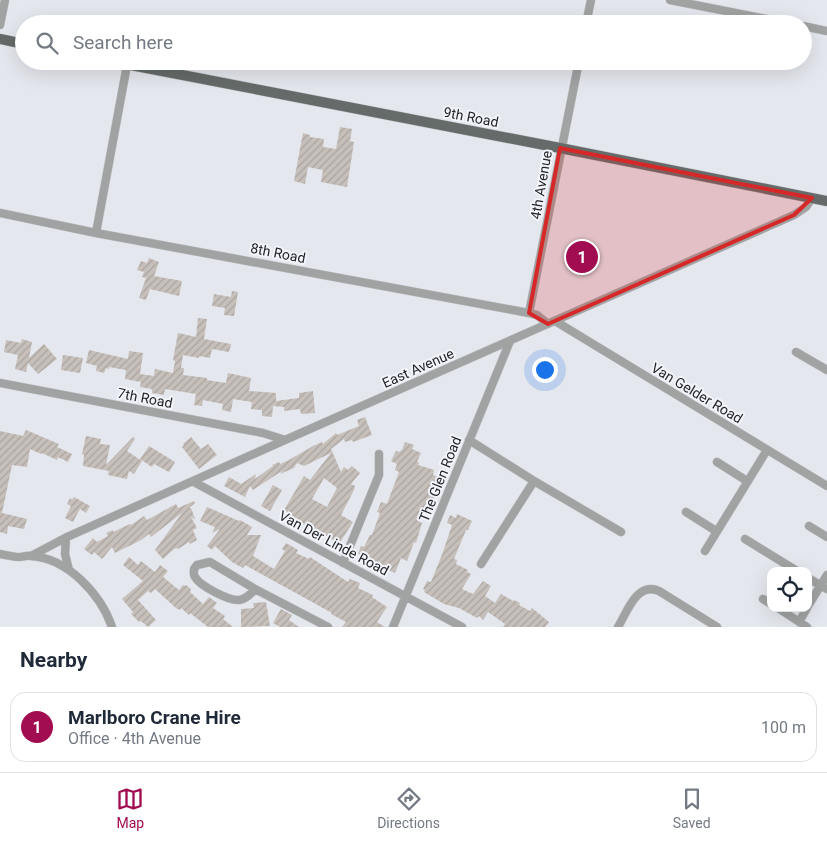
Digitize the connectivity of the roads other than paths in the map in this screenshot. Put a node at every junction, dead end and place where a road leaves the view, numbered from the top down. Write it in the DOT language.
graph roads {
  1 [pos="5,0"];
  2 [pos="591,0"];
  3 [pos="670,0"];
  4 [pos="588,15"];
  5 [pos="746,15"];
  6 [pos="0,25"];
  7 [pos="812,28"];
  8 [pos="827,31"];
  9 [pos="0,39"];
  10 [pos="15,42"];
  11 [pos="126,70"];
  12 [pos="153,70"];
  13 [pos="577,70"];
  14 [pos="560,148"];
  15 [pos="812,198"];
  16 [pos="827,201"];
  17 [pos="0,213"];
  18 [pos="96,232"];
  19 [pos="529,313"];
  20 [pos="552,322"];
  21 [pos="510,341"];
  22 [pos="796,352"];
  23 [pos="827,370"];
  24 [pos="0,383"];
  25 [pos="286,440"];
  26 [pos="469,440"];
  27 [pos="767,450"];
  28 [pos="379,454"];
  29 [pos="717,462"];
  30 [pos="534,481"];
  31 [pos="748,481"];
  32 [pos="194,482"];
  33 [pos="827,486"];
  34 [pos="686,512"];
  35 [pos="809,526"];
  36 [pos="716,531"];
  37 [pos="621,532"];
  38 [pos="827,537"];
  39 [pos="66,538"];
  40 [pos="745,539"];
  41 [pos="705,551"];
  42 [pos="0,554"];
  43 [pos="31,556"];
  44 [pos="343,563"];
  45 [pos="481,564"];
  46 [pos="790,567"];
  47 [pos="69,570"];
  48 [pos="827,575"];
  49 [pos="812,580"];
  50 [pos="824,587"];
  51 [pos="255,589"];
  52 [pos="406,596"];
  53 [pos="763,599"];
  54 [pos="767,602"];
  55 [pos="812,602"];
  56 [pos="784,612"];
  57 [pos="805,612"];
  58 [pos="799,622"];
  59 [pos="112,627"];
  60 [pos="328,627"];
  61 [pos="393,627"];
  62 [pos="462,627"];
  63 [pos="618,627"];
  64 [pos="717,627"];
  65 [pos="807,627"];
  1 -- 6 [label="street"];
  2 -- 4 [label="street"];
  3 -- 5 [label="street"];
  7 -- 8 [label="street"];
  9 -- 10 [label="main road"];
  11 -- 18 [label="street"];
  12 -- 14 [label="main road, 9th Road"];
  13 -- 14 [label="street, 4th Avenue"];
  14 -- 15 [label="main road, 9th Road"];
  14 -- 19 [label="street, 4th Avenue"];
  15 -- 16 [label="main road, 9th Road"];
  15 -- 20 [label="street, East Avenue"];
  17 -- 18 [label="street, 8th Road"];
  18 -- 19 [label="street, 8th Road"];
  19 -- 20 [label="street, 8th Road"];
  20 -- 21 [label="street, East Avenue"];
  20 -- 27 [label="street, Van Gelder Road"];
  21 -- 25 [label="street, East Avenue"];
  21 -- 26 [label="street, The Glen Road"];
  22 -- 23 [label="street"];
  24 -- 25 [label="street, 7th Road"];
  25 -- 32 [label="street, East Avenue"];
  26 -- 30 [label="street"];
  26 -- 52 [label="street, The Glen Road"];
  27 -- 31 [label="street"];
  27 -- 33 [label="street, Van Gelder Road"];
  28 -- 44 [label="street"];
  29 -- 31 [label="street"];
  30 -- 37 [label="street"];
  30 -- 45 [label="street"];
  31 -- 36 [label="street"];
  32 -- 39 [label="street, East Avenue"];
  32 -- 44 [label="street, Van Der Linde Road"];
  34 -- 36 [label="street"];
  35 -- 38 [label="street"];
  36 -- 41 [label="street"];
  39 -- 43 [label="street, East Avenue"];
  39 -- 47 [label="street"];
  40 -- 46 [label="street"];
  42 -- 43 [label="street"];
  43 -- 47 [label="street"];
  44 -- 52 [label="street, Van Der Linde Road"];
  47 -- 59 [label="street"];
  48 -- 50 [label="street"];
  49 -- 50 [label="street"];
  50 -- 55 [label="street"];
  51 -- 51 [label="street"];
  51 -- 60 [label="street"];
  52 -- 61 [label="street, The Glen Road"];
  52 -- 62 [label="street, Van Der Linde Road"];
  53 -- 54 [label="street"];
  56 -- 58 [label="street"];
  57 -- 58 [label="street"];
  58 -- 65 [label="street"];
  63 -- 64 [label="street"];
}
